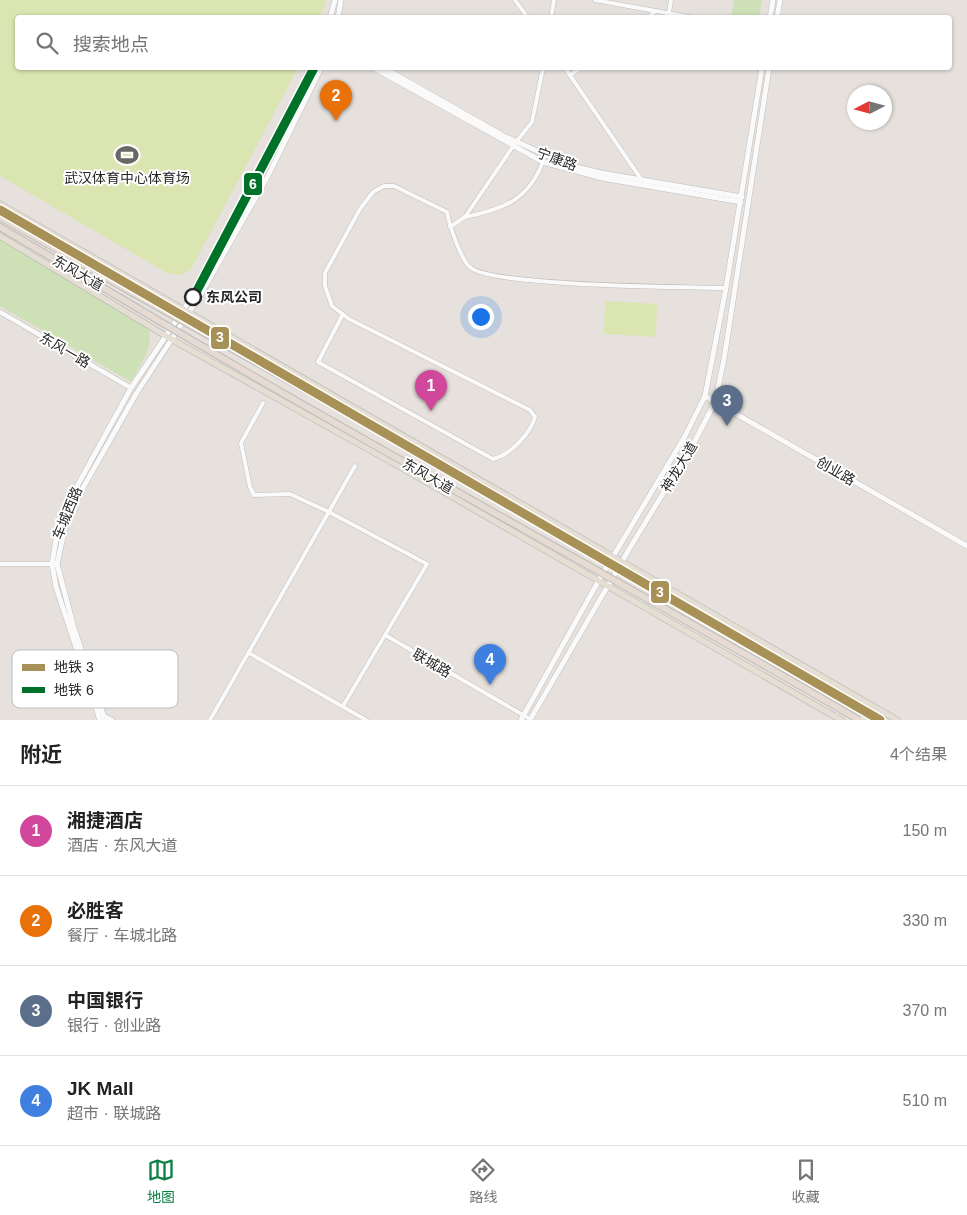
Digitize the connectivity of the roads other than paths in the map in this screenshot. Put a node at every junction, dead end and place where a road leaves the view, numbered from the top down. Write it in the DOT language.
graph roads {
  1 [pos="335,0"];
  2 [pos="342,0"];
  3 [pos="516,0"];
  4 [pos="554,0"];
  5 [pos="595,0"];
  6 [pos="671,0"];
  7 [pos="773,0"];
  8 [pos="780,0"];
  9 [pos="656,11"];
  10 [pos="669,13"];
  11 [pos="331,15"];
  12 [pos="339,15"];
  13 [pos="526,15"];
  14 [pos="552,15"];
  15 [pos="651,15"];
  16 [pos="679,15"];
  17 [pos="770,15"];
  18 [pos="778,15"];
  19 [pos="309,70"];
  20 [pos="320,70"];
  21 [pos="378,70"];
  22 [pos="387,70"];
  23 [pos="543,70"];
  24 [pos="566,70"];
  25 [pos="578,70"];
  26 [pos="762,70"];
  27 [pos="769,70"];
  28 [pos="570,75"];
  29 [pos="514,144"];
  30 [pos="544,159"];
  31 [pos="641,180"];
  32 [pos="644,186"];
  33 [pos="740,199"];
  34 [pos="747,200"];
  35 [pos="0,204"];
  36 [pos="0,217"];
  37 [pos="464,217"];
  38 [pos="0,227"];
  39 [pos="450,227"];
  40 [pos="0,236"];
  41 [pos="726,288"];
  42 [pos="183,309"];
  43 [pos="0,312"];
  44 [pos="189,313"];
  45 [pos="343,314"];
  46 [pos="166,334"];
  47 [pos="172,338"];
  48 [pos="131,388"];
  49 [pos="705,396"];
  50 [pos="715,402"];
  51 [pos="263,403"];
  52 [pos="355,466"];
  53 [pos="329,512"];
  54 [pos="967,546"];
  55 [pos="613,558"];
  56 [pos="622,562"];
  57 [pos="0,564"];
  58 [pos="54,564"];
  59 [pos="599,580"];
  60 [pos="608,586"];
  61 [pos="385,635"];
  62 [pos="76,650"];
  63 [pos="249,653"];
  64 [pos="343,706"];
  65 [pos="522,718"];
  66 [pos="100,719"];
  67 [pos="112,720"];
  68 [pos="210,720"];
  69 [pos="366,720"];
  70 [pos="531,720"];
  71 [pos="841,720"];
  72 [pos="859,720"];
  73 [pos="881,720"];
  74 [pos="897,720"];
  1 -- 11 [label="main road"];
  2 -- 12 [label="main road"];
  3 -- 13 [label="street"];
  4 -- 14 [label="street"];
  5 -- 9 [label="street"];
  6 -- 10 [label="street"];
  7 -- 17 [label="main road"];
  8 -- 18 [label="main road"];
  9 -- 10 [label="street"];
  9 -- 15 [label="street"];
  10 -- 16 [label="street"];
  19 -- 42 [label="main road, 车城西路"];
  20 -- 44 [label="main road, 车城西路"];
  21 -- 29 [label="main road"];
  22 -- 29 [label="main road, 宁康路"];
  23 -- 29 [label="street"];
  24 -- 28 [label="street"];
  25 -- 28 [label="street"];
  26 -- 33 [label="main road, 神龙大道"];
  27 -- 34 [label="main road, 神龙大道"];
  28 -- 31 [label="street"];
  29 -- 30 [label="main road, 宁康路"];
  29 -- 37 [label="street"];
  30 -- 31 [label="main road, 宁康路"];
  30 -- 32 [label="main road"];
  30 -- 37 [label="street"];
  31 -- 32 [label="street"];
  31 -- 33 [label="main road, 宁康路"];
  32 -- 33 [label="main road"];
  33 -- 34 [label="main road, 宁康路"];
  33 -- 41 [label="main road, 神龙大道"];
  34 -- 50 [label="main road, 神龙大道"];
  35 -- 42 [label="main road"];
  36 -- 73 [label="highway, 东风大道, bridge"];
  37 -- 39 [label="street"];
  38 -- 72 [label="highway, 东风大道, bridge"];
  39 -- 41 [label="street"];
  39 -- 45 [label="street"];
  40 -- 46 [label="main road"];
  41 -- 49 [label="main road, 神龙大道"];
  42 -- 44 [label="main road"];
  42 -- 46 [label="main road, 车城西路"];
  43 -- 48 [label="street, 东风一路"];
  44 -- 47 [label="main road, 车城西路"];
  44 -- 55 [label="main road"];
  45 -- 45 [label="street"];
  46 -- 47 [label="main road"];
  46 -- 48 [label="main road, 车城西路"];
  47 -- 58 [label="main road, 车城西路"];
  47 -- 59 [label="main road"];
  48 -- 58 [label="main road, 车城西路"];
  49 -- 50 [label="main road, 创业路"];
  49 -- 55 [label="main road, 神龙大道"];
  50 -- 54 [label="main road, 创业路"];
  50 -- 56 [label="main road, 神龙大道"];
  51 -- 53 [label="street"];
  52 -- 53 [label="street"];
  53 -- 61 [label="street"];
  53 -- 63 [label="street"];
  55 -- 56 [label="main road"];
  55 -- 59 [label="main road, 神龙大道"];
  56 -- 60 [label="main road, 神龙大道"];
  56 -- 74 [label="main road"];
  57 -- 58 [label="street"];
  58 -- 62 [label="main road, 车城西路"];
  59 -- 60 [label="main road"];
  59 -- 65 [label="main road, 神龙大道"];
  60 -- 70 [label="main road, 神龙大道"];
  60 -- 71 [label="main road"];
  61 -- 64 [label="street"];
  61 -- 65 [label="street, 联城路"];
  63 -- 64 [label="street"];
  63 -- 68 [label="street"];
  64 -- 69 [label="street"];
  65 -- 70 [label="street, 联城路"];
  66 -- 67 [label="street"];
}
